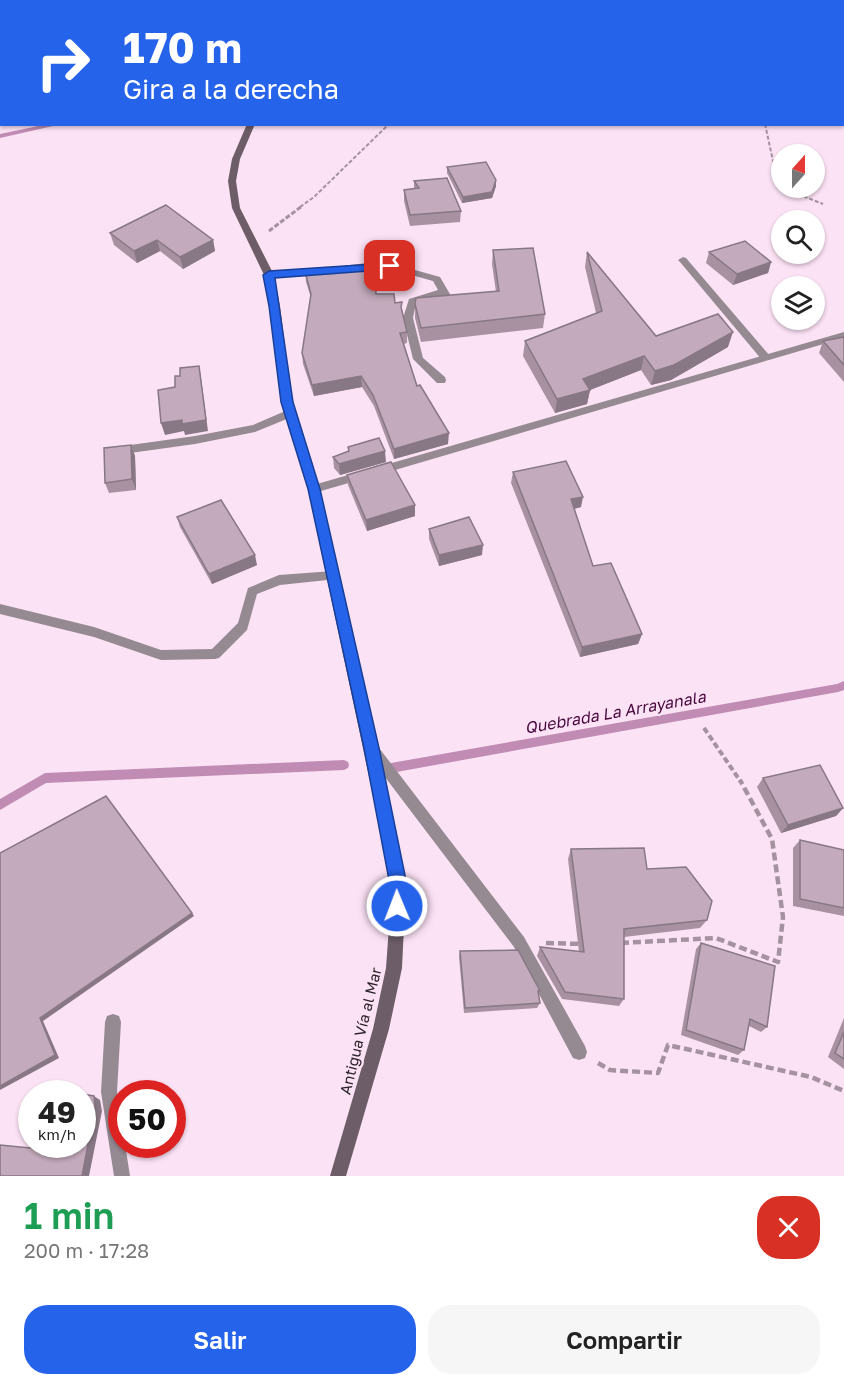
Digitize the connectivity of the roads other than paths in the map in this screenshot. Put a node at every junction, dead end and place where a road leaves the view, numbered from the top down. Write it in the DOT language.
graph roads {
  1 [pos="250,126"];
  2 [pos="683,260"];
  3 [pos="349,270"];
  4 [pos="328,272"];
  5 [pos="269,275"];
  6 [pos="844,336"];
  7 [pos="766,358"];
  8 [pos="441,380"];
  9 [pos="290,413"];
  10 [pos="115,451"];
  11 [pos="314,489"];
  12 [pos="333,576"];
  13 [pos="0,609"];
  14 [pos="371,748"];
  15 [pos="113,1022"];
  16 [pos="579,1052"];
  17 [pos="122,1176"];
  18 [pos="338,1176"];
  1 -- 5 [label="main road, Antigua Vía al Mar"];
  2 -- 7 [label="street"];
  3 -- 8 [label="street"];
  4 -- 5 [label="street"];
  5 -- 9 [label="main road, Antigua Vía al Mar"];
  6 -- 7 [label="street"];
  7 -- 11 [label="street"];
  9 -- 10 [label="street"];
  9 -- 11 [label="main road, Antigua Vía al Mar"];
  11 -- 12 [label="main road, Antigua Vía al Mar"];
  12 -- 13 [label="street"];
  12 -- 14 [label="main road, Antigua Vía al Mar"];
  14 -- 16 [label="street"];
  14 -- 18 [label="main road, Antigua Vía al Mar"];
  15 -- 17 [label="street"];
}
